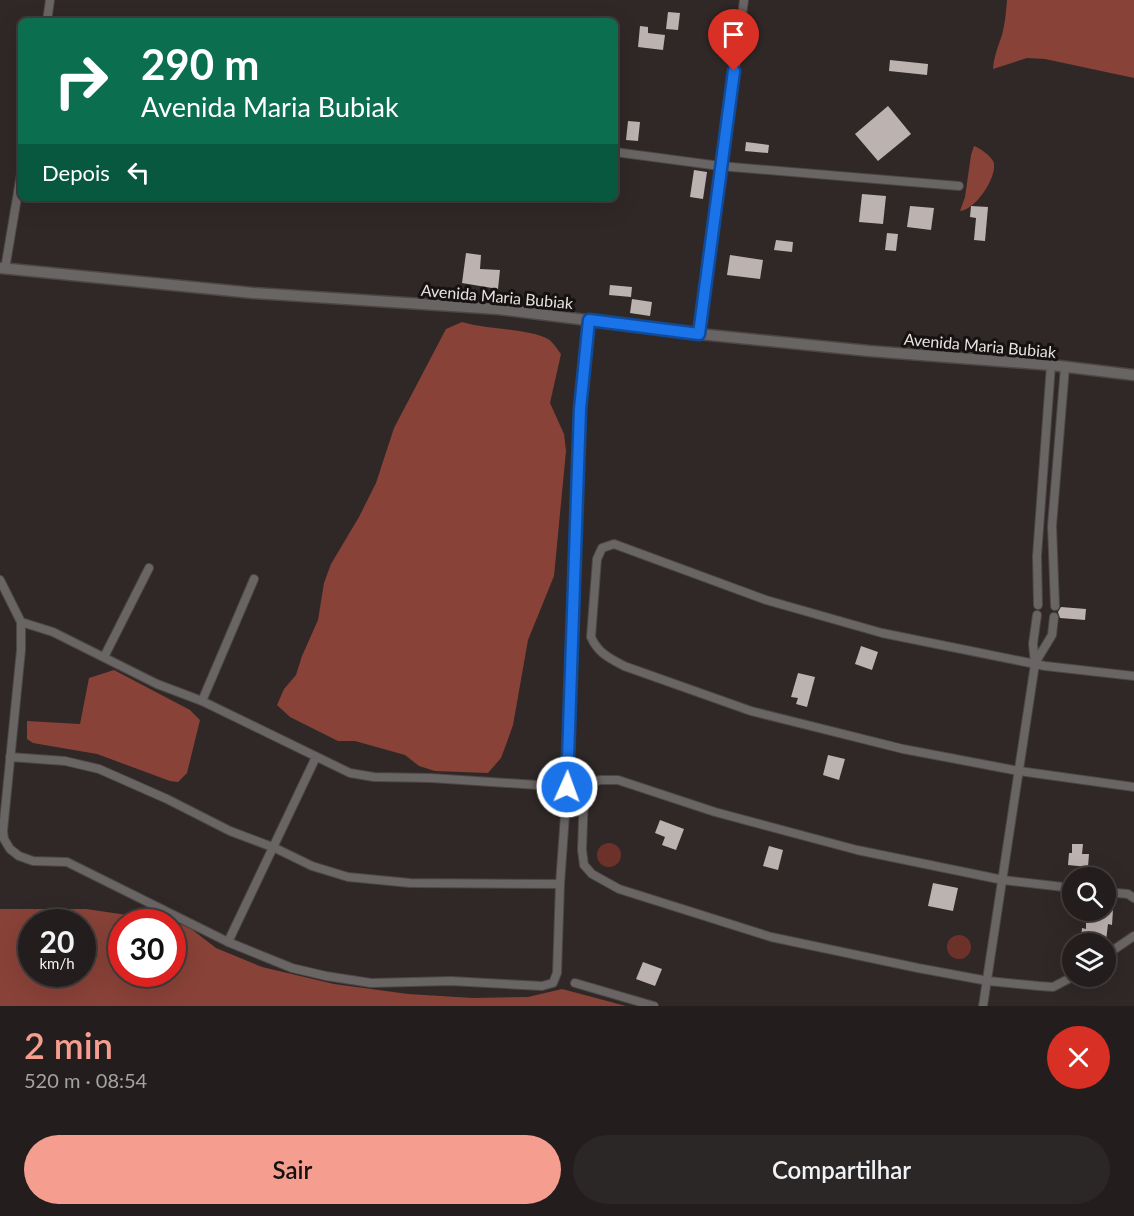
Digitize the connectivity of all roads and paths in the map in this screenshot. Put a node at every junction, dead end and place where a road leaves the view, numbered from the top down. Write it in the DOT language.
graph roads {
  1 [pos="50,0"];
  2 [pos="744,0"];
  3 [pos="47,18"];
  4 [pos="618,152"];
  5 [pos="720,166"];
  6 [pos="959,186"];
  7 [pos="18,190"];
  8 [pos="3,268"];
  9 [pos="589,320"];
  10 [pos="699,334"];
  11 [pos="1052,365"];
  12 [pos="1065,367"];
  13 [pos="1134,375"];
  14 [pos="149,568"];
  15 [pos="254,579"];
  16 [pos="0,580"];
  17 [pos="1037,593"];
  18 [pos="1053,593"];
  19 [pos="1038,605"];
  20 [pos="1055,606"];
  21 [pos="1037,615"];
  22 [pos="1054,617"];
  23 [pos="21,622"];
  24 [pos="104,657"];
  25 [pos="1035,664"];
  26 [pos="1134,676"];
  27 [pos="202,701"];
  28 [pos="10,756"];
  29 [pos="316,758"];
  30 [pos="1019,771"];
  31 [pos="567,787"];
  32 [pos="1134,787"];
  33 [pos="275,848"];
  34 [pos="1003,880"];
  35 [pos="560,884"];
  36 [pos="1062,887"];
  37 [pos="1116,893"];
  38 [pos="1134,898"];
  39 [pos="1134,936"];
  40 [pos="228,942"];
  41 [pos="1116,948"];
  42 [pos="988,981"];
  43 [pos="1062,982"];
  44 [pos="575,983"];
  45 [pos="654,1006"];
  46 [pos="983,1006"];
  1 -- 3 [label="street"];
  2 -- 5 [label="street"];
  4 -- 5 [label="street"];
  5 -- 6 [label="street"];
  5 -- 10 [label="street"];
  7 -- 8 [label="street"];
  8 -- 9 [label="street, Avenida Maria Bubiak"];
  9 -- 10 [label="street, Avenida Maria Bubiak"];
  9 -- 31 [label="street"];
  10 -- 11 [label="street, Avenida Maria Bubiak"];
  11 -- 12 [label="street, Avenida Maria Bubiak"];
  11 -- 17 [label="street"];
  12 -- 13 [label="street, Avenida Maria Bubiak"];
  12 -- 18 [label="street"];
  14 -- 24 [label="street"];
  15 -- 27 [label="street"];
  16 -- 23 [label="street"];
  17 -- 18 [label="street"];
  17 -- 19 [label="street"];
  18 -- 20 [label="street"];
  21 -- 25 [label="street"];
  22 -- 25 [label="street"];
  23 -- 24 [label="street"];
  23 -- 28 [label="street"];
  24 -- 27 [label="street"];
  25 -- 26 [label="street"];
  25 -- 30 [label="street"];
  25 -- 30 [label="street"];
  27 -- 29 [label="street"];
  28 -- 33 [label="street"];
  28 -- 40 [label="street"];
  29 -- 31 [label="street"];
  29 -- 33 [label="street"];
  30 -- 32 [label="street"];
  30 -- 34 [label="street"];
  31 -- 35 [label="street"];
  33 -- 35 [label="street"];
  33 -- 40 [label="street"];
  34 -- 36 [label="street"];
  34 -- 42 [label="street"];
  34 -- 42 [label="street"];
  35 -- 40 [label="street"];
  37 -- 38 [label="street"];
  39 -- 41 [label="street"];
  42 -- 43 [label="street"];
  42 -- 46 [label="street"];
  44 -- 45 [label="street"];
}
